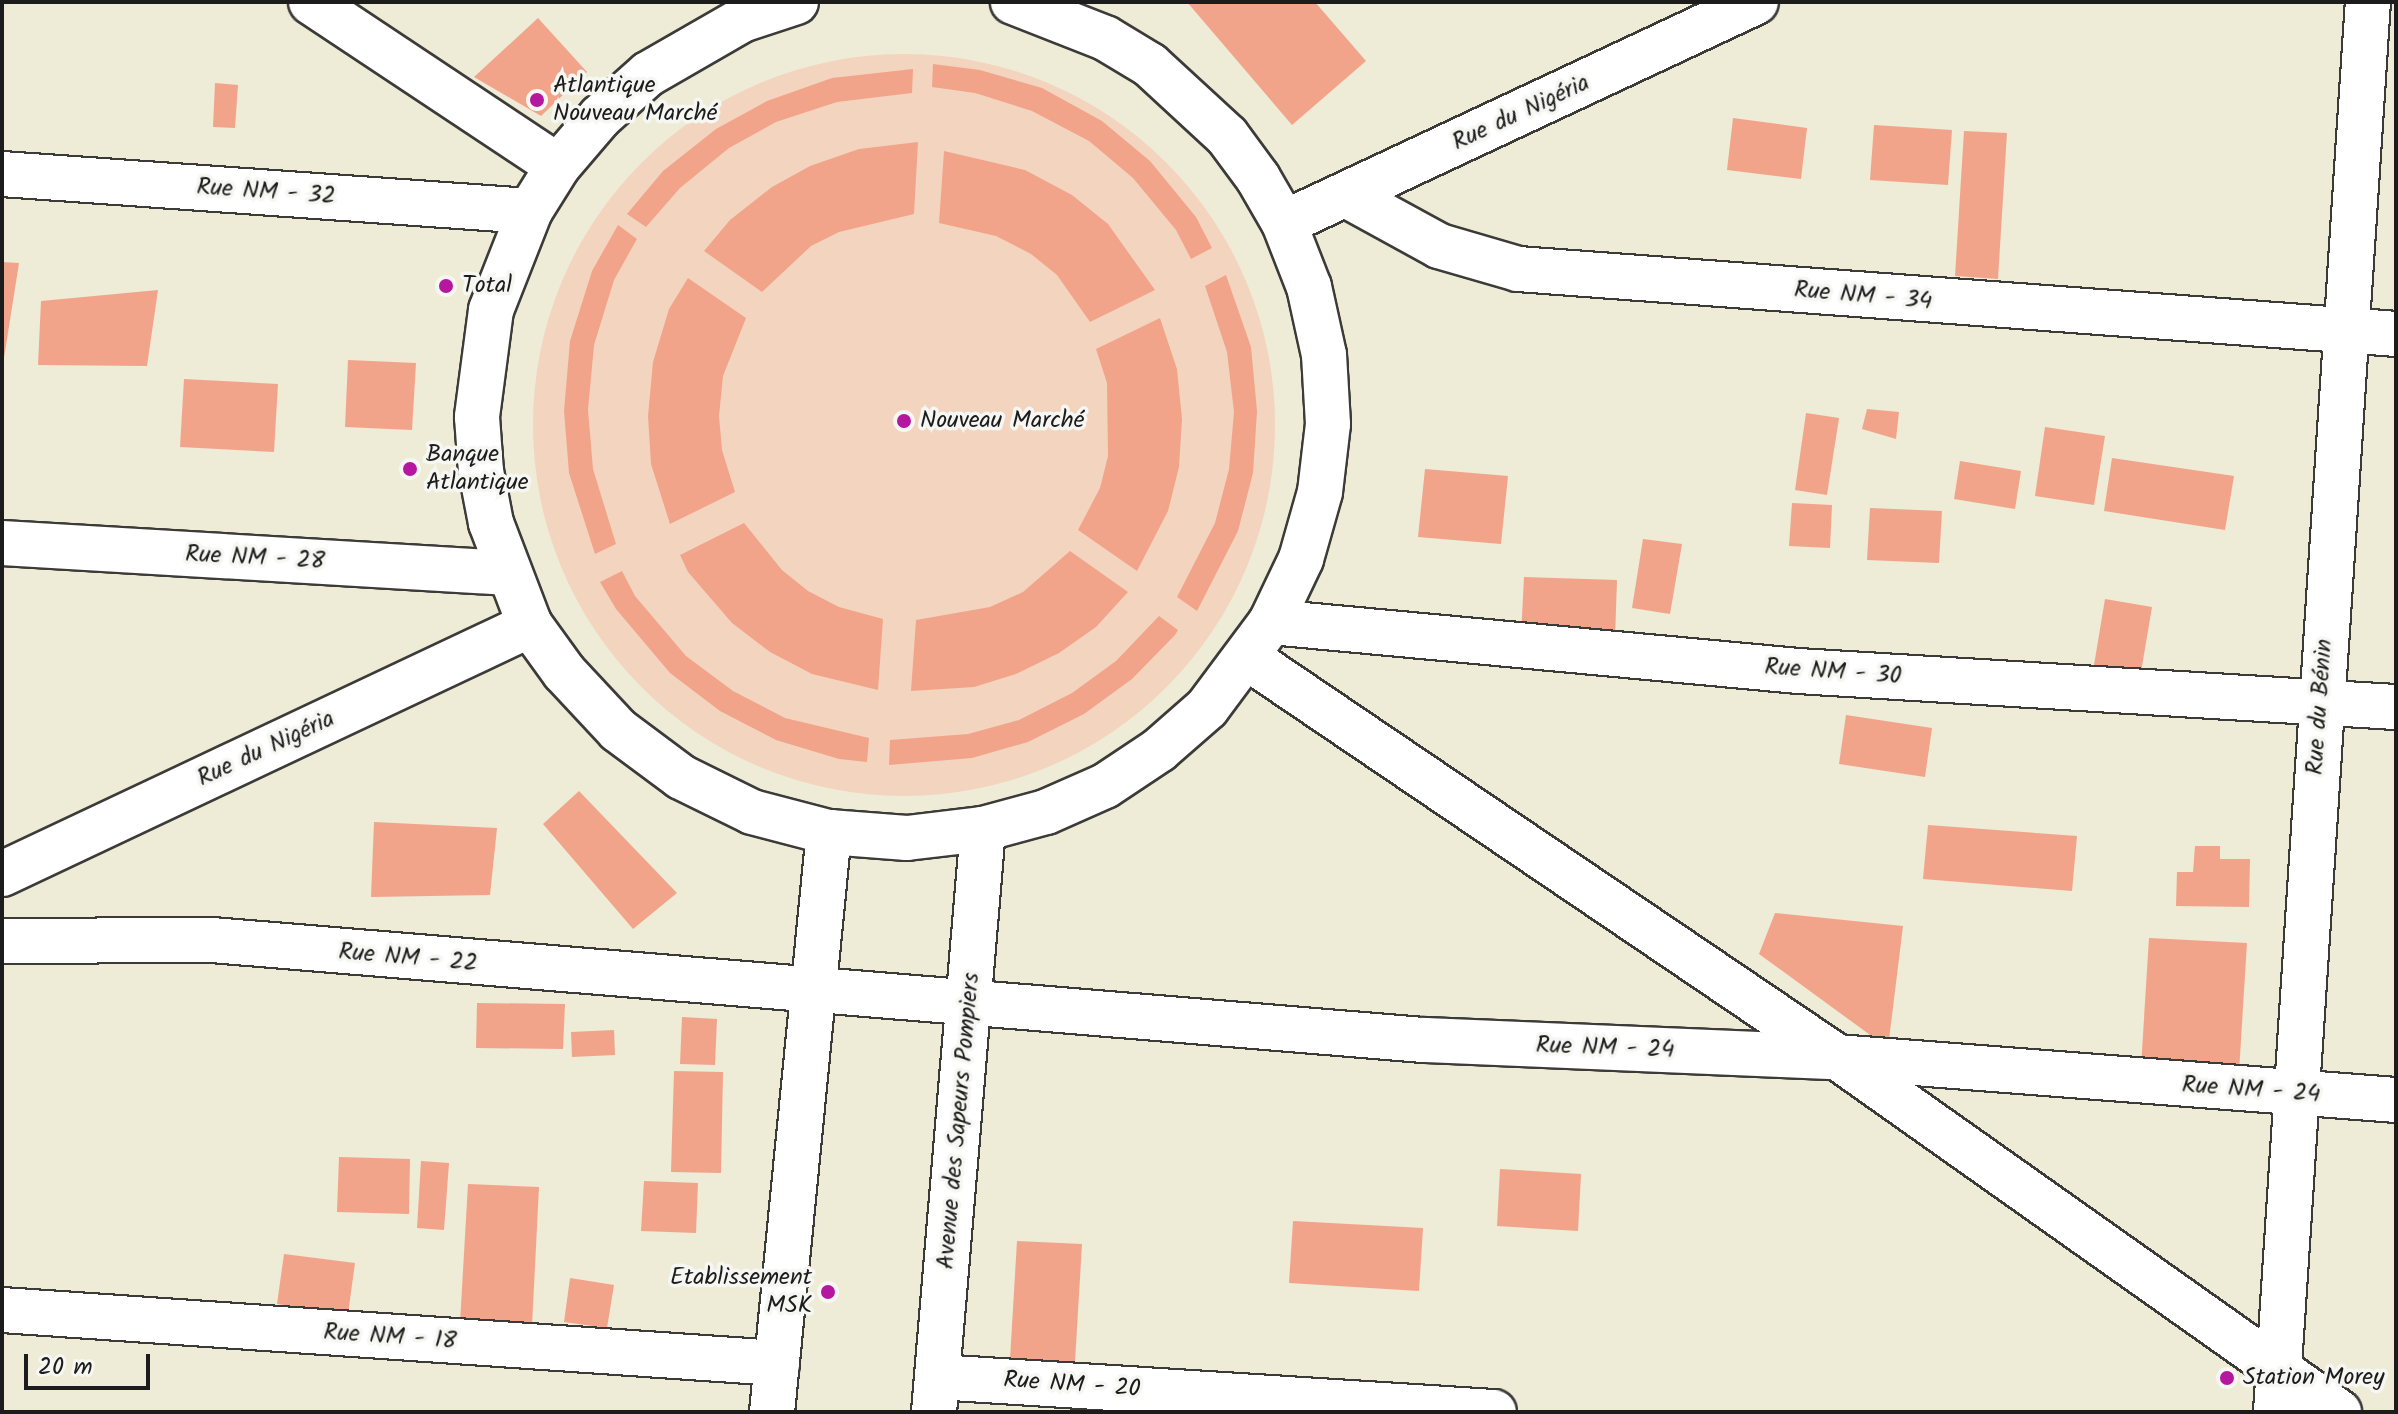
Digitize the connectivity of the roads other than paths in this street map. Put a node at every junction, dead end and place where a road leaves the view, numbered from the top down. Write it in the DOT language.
graph roads {
  1 [pos="311,2"];
  2 [pos="723,2"];
  3 [pos="796,2"];
  4 [pos="1013,2"];
  5 [pos="1756,2"];
  6 [pos="2368,2"];
  7 [pos="1094,20"];
  8 [pos="648,74"];
  9 [pos="558,166"];
  10 [pos="2,174"];
  11 [pos="1346,195"];
  12 [pos="530,211"];
  13 [pos="1284,223"];
  14 [pos="2345,330"];
  15 [pos="2396,334"];
  16 [pos="2,543"];
  17 [pos="508,573"];
  18 [pos="1271,622"];
  19 [pos="530,625"];
  20 [pos="1248,658"];
  21 [pos="2320,701"];
  22 [pos="2396,707"];
  23 [pos="983,829"];
  24 [pos="829,832"];
  25 [pos="2,874"];
  26 [pos="2,941"];
  27 [pos="814,991"];
  28 [pos="969,1003"];
  29 [pos="1837,1057"];
  30 [pos="2297,1094"];
  31 [pos="2396,1100"];
  32 [pos="2,1310"];
  33 [pos="777,1363"];
  34 [pos="2279,1369"];
  35 [pos="936,1394"];
  36 [pos="772,1412"];
  37 [pos="1494,1412"];
  38 [pos="2276,1412"];
  39 [pos="2339,1412"];
  1 -- 9 [label="street"];
  2 -- 8 [label="street"];
  3 -- 8 [label="street"];
  4 -- 7 [label="street"];
  5 -- 11 [label="street, Rue du Nigéria"];
  6 -- 14 [label="street, Rue du Bénin"];
  7 -- 13 [label="street"];
  8 -- 9 [label="street"];
  9 -- 12 [label="street"];
  10 -- 12 [label="street, Rue NM - 32"];
  11 -- 13 [label="street, Rue du Nigéria"];
  11 -- 14 [label="street, Rue NM - 34"];
  12 -- 17 [label="street"];
  13 -- 18 [label="street"];
  14 -- 15 [label="street, Rue NM - 34"];
  14 -- 21 [label="street, Rue du Bénin"];
  16 -- 17 [label="street, Rue NM - 28"];
  17 -- 19 [label="street"];
  18 -- 20 [label="street"];
  18 -- 21 [label="street, Rue NM - 30"];
  19 -- 24 [label="street"];
  19 -- 25 [label="street, Rue du Nigéria"];
  20 -- 23 [label="street"];
  20 -- 29 [label="street"];
  21 -- 22 [label="street, Rue NM - 30"];
  21 -- 30 [label="street, Rue du Bénin"];
  23 -- 24 [label="street"];
  23 -- 28 [label="street, Avenue des Sapeurs Pompiers"];
  24 -- 27 [label="street"];
  26 -- 27 [label="street, Rue NM - 22"];
  27 -- 28 [label="street, Rue NM - 24"];
  27 -- 33 [label="street"];
  28 -- 29 [label="street, Rue NM - 24"];
  28 -- 35 [label="street, Avenue des Sapeurs Pompiers"];
  29 -- 30 [label="street, Rue NM - 24"];
  29 -- 34 [label="street"];
  30 -- 31 [label="street, Rue NM - 24"];
  30 -- 34 [label="street, Rue du Bénin"];
  32 -- 33 [label="street, Rue NM - 18"];
  33 -- 36 [label="street"];
  34 -- 38 [label="street, Rue du Bénin"];
  34 -- 39 [label="street"];
  35 -- 37 [label="street, Rue NM - 20"];
}
